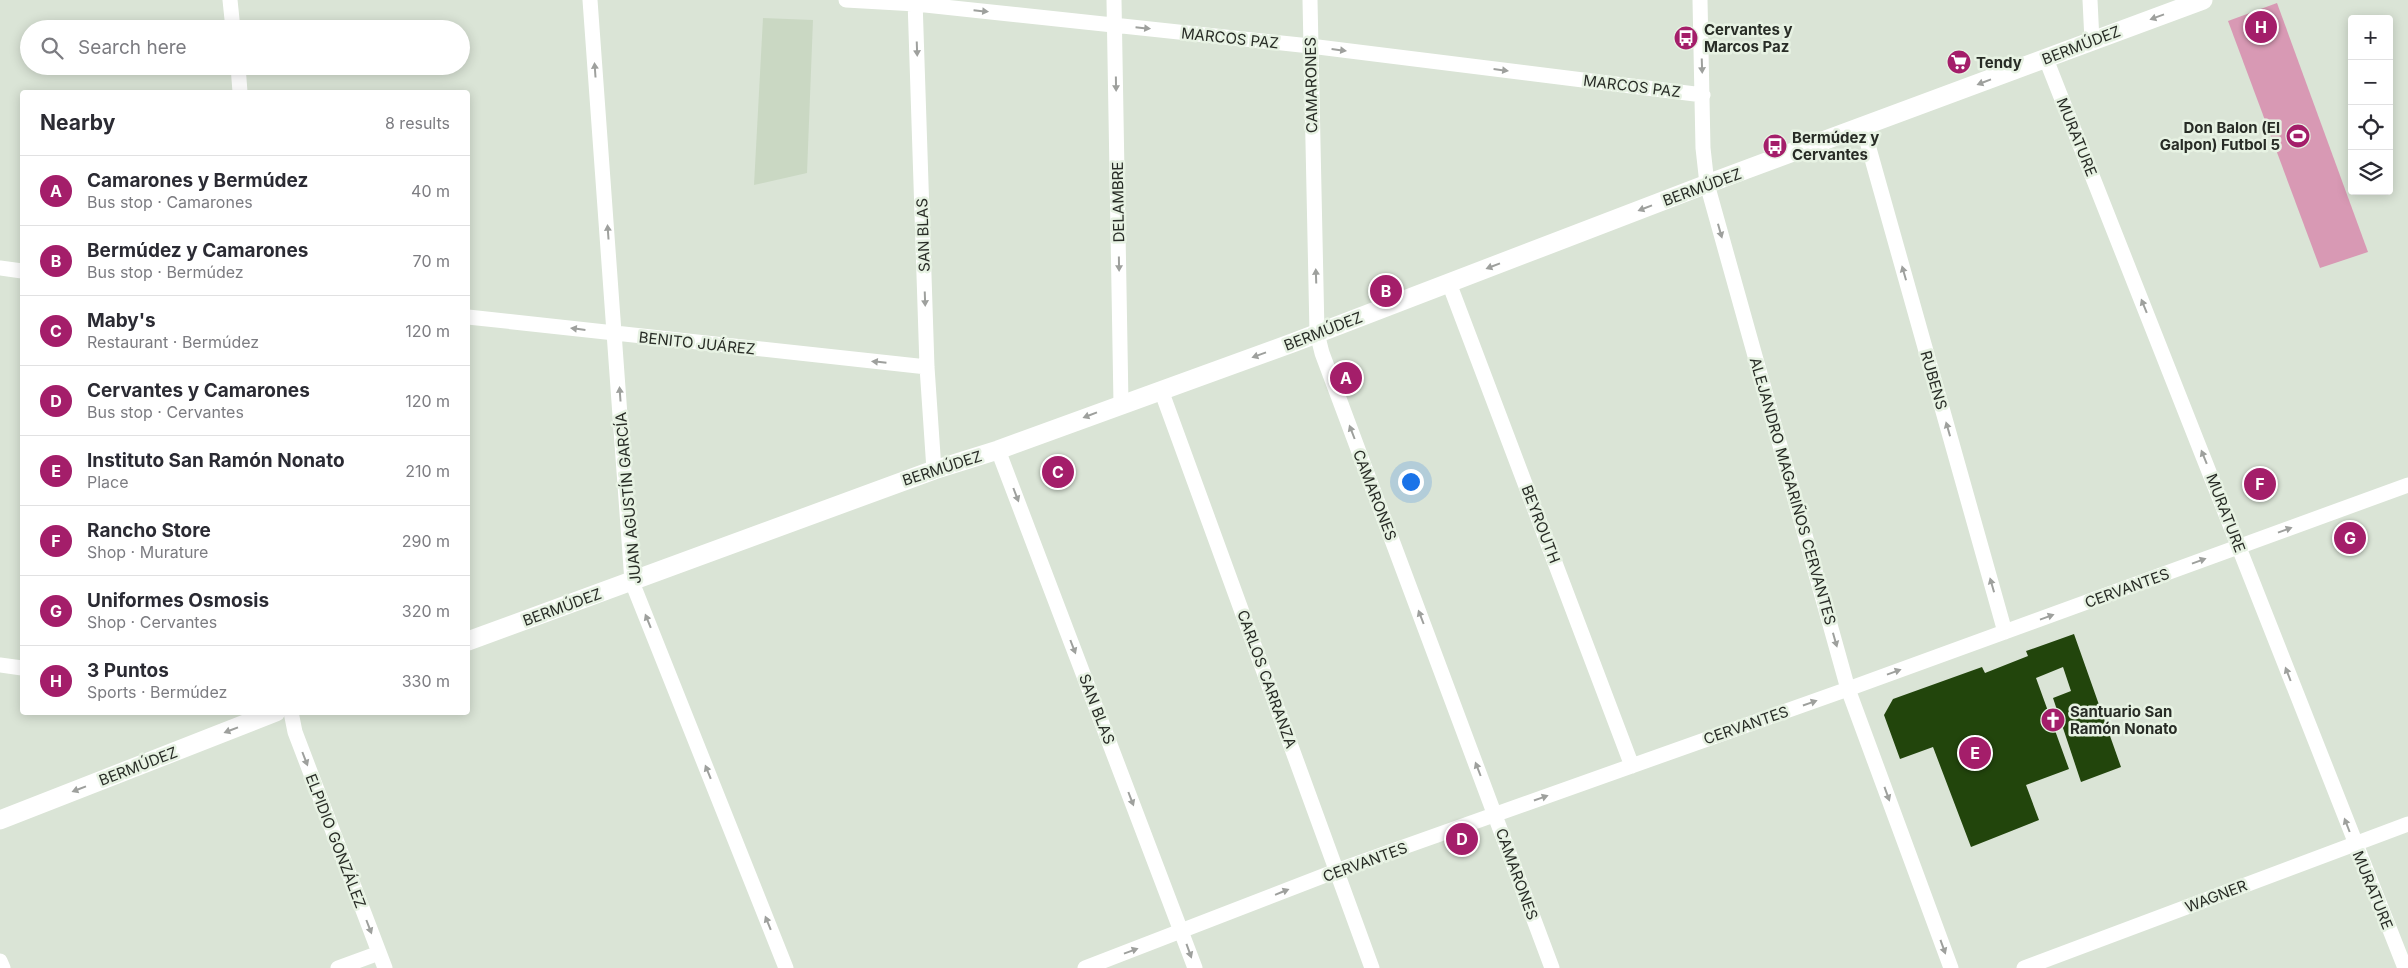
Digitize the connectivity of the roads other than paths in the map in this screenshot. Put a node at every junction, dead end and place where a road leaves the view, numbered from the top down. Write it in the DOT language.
graph roads {
  1 [pos="230,0"];
  2 [pos="590,0"];
  3 [pos="846,0"];
  4 [pos="1114,0"];
  5 [pos="1310,0"];
  6 [pos="1700,0"];
  7 [pos="2090,0"];
  8 [pos="2203,0"];
  9 [pos="916,2"];
  10 [pos="232,20"];
  11 [pos="1114,25"];
  12 [pos="2092,40"];
  13 [pos="1310,46"];
  14 [pos="2046,59"];
  15 [pos="239,75"];
  16 [pos="240,90"];
  17 [pos="1703,95"];
  18 [pos="1863,128"];
  19 [pos="1707,184"];
  20 [pos="0,268"];
  21 [pos="20,270"];
  22 [pos="1449,283"];
  23 [pos="470,317"];
  24 [pos="1318,332"];
  25 [pos="616,334"];
  26 [pos="928,368"];
  27 [pos="1161,390"];
  28 [pos="1121,404"];
  29 [pos="998,450"];
  30 [pos="934,470"];
  31 [pos="2408,485"];
  32 [pos="2239,546"];
  33 [pos="632,582"];
  34 [pos="2005,632"];
  35 [pos="470,640"];
  36 [pos="0,665"];
  37 [pos="20,668"];
  38 [pos="1848,689"];
  39 [pos="268,715"];
  40 [pos="291,715"];
  41 [pos="1632,766"];
  42 [pos="1495,815"];
  43 [pos="0,820"];
  44 [pos="2408,824"];
  45 [pos="2355,844"];
  46 [pos="1336,871"];
  47 [pos="1182,932"];
  48 [pos="379,953"];
  49 [pos="0,961"];
  50 [pos="3,968"];
  51 [pos="338,968"];
  52 [pos="385,968"];
  53 [pos="786,968"];
  54 [pos="1085,968"];
  55 [pos="1195,968"];
  56 [pos="1372,968"];
  57 [pos="1552,968"];
  58 [pos="1951,968"];
  59 [pos="2024,968"];
  60 [pos="2404,968"];
  1 -- 10 [label="street"];
  25 -- 2 [label="street, JUAN AGUSTÍN GARCÍA, one-way"];
  3 -- 9 [label="street, MARCOS PAZ"];
  4 -- 11 [label="street, DELAMBRE"];
  5 -- 13 [label="street, CAMARONES"];
  6 -- 17 [label="street, ALEJANDRO MAGARIÑOS CERVANTES, one-way"];
  7 -- 12 [label="street"];
  8 -- 12 [label="street, BERMÚDEZ, one-way"];
  9 -- 11 [label="street, MARCOS PAZ, one-way"];
  9 -- 26 [label="street, SAN BLAS, one-way"];
  11 -- 13 [label="street, MARCOS PAZ, one-way"];
  11 -- 28 [label="street, DELAMBRE, one-way"];
  12 -- 14 [label="street, BERMÚDEZ"];
  13 -- 17 [label="street, MARCOS PAZ, one-way"];
  24 -- 13 [label="street, CAMARONES, one-way"];
  14 -- 18 [label="street, BERMÚDEZ, one-way"];
  32 -- 14 [label="street, MURATURE, one-way"];
  15 -- 16 [label="street"];
  17 -- 19 [label="street, ALEJANDRO MAGARIÑOS CERVANTES"];
  18 -- 19 [label="street, BERMÚDEZ"];
  34 -- 18 [label="street, RUBENS, one-way"];
  19 -- 22 [label="street, BERMÚDEZ, one-way"];
  19 -- 38 [label="street, ALEJANDRO MAGARIÑOS CERVANTES, one-way"];
  20 -- 21 [label="street"];
  22 -- 24 [label="street, BERMÚDEZ"];
  22 -- 41 [label="street, BEYROUTH"];
  25 -- 23 [label="street, BENITO JUÁREZ, one-way"];
  24 -- 27 [label="street, BERMÚDEZ, one-way"];
  42 -- 24 [label="street, CAMARONES, one-way"];
  26 -- 25 [label="street, BENITO JUÁREZ, one-way"];
  33 -- 25 [label="street, JUAN AGUSTÍN GARCÍA, one-way"];
  26 -- 30 [label="street, SAN BLAS"];
  27 -- 28 [label="street, BERMÚDEZ"];
  27 -- 46 [label="street, CARLOS CARRANZA"];
  28 -- 29 [label="street, BERMÚDEZ, one-way"];
  29 -- 30 [label="street, BERMÚDEZ"];
  29 -- 47 [label="street, SAN BLAS, one-way"];
  30 -- 33 [label="street, BERMÚDEZ"];
  32 -- 31 [label="street, CERVANTES, one-way"];
  34 -- 32 [label="street, CERVANTES, one-way"];
  45 -- 32 [label="street, MURATURE, one-way"];
  33 -- 35 [label="street, BERMÚDEZ"];
  53 -- 33 [label="street, JUAN AGUSTÍN GARCÍA, one-way"];
  38 -- 34 [label="street, CERVANTES, one-way"];
  36 -- 37 [label="street"];
  41 -- 38 [label="street, CERVANTES, one-way"];
  38 -- 58 [label="street, ALEJANDRO MAGARIÑOS CERVANTES, one-way"];
  39 -- 43 [label="street, BERMÚDEZ, one-way"];
  40 -- 48 [label="street, ELPIDIO GONZÁLEZ, one-way"];
  42 -- 41 [label="street, CERVANTES, one-way"];
  42 -- 46 [label="street, CERVANTES"];
  42 -- 57 [label="street, CAMARONES"];
  44 -- 45 [label="street, WAGNER"];
  45 -- 59 [label="street, WAGNER"];
  45 -- 60 [label="street, MURATURE"];
  47 -- 46 [label="street, CERVANTES, one-way"];
  46 -- 56 [label="street, CARLOS CARRANZA"];
  54 -- 47 [label="street, CERVANTES, one-way"];
  47 -- 55 [label="street, SAN BLAS, one-way"];
  48 -- 51 [label="street"];
  48 -- 52 [label="street, ELPIDIO GONZÁLEZ"];
  49 -- 50 [label="street"];
}
